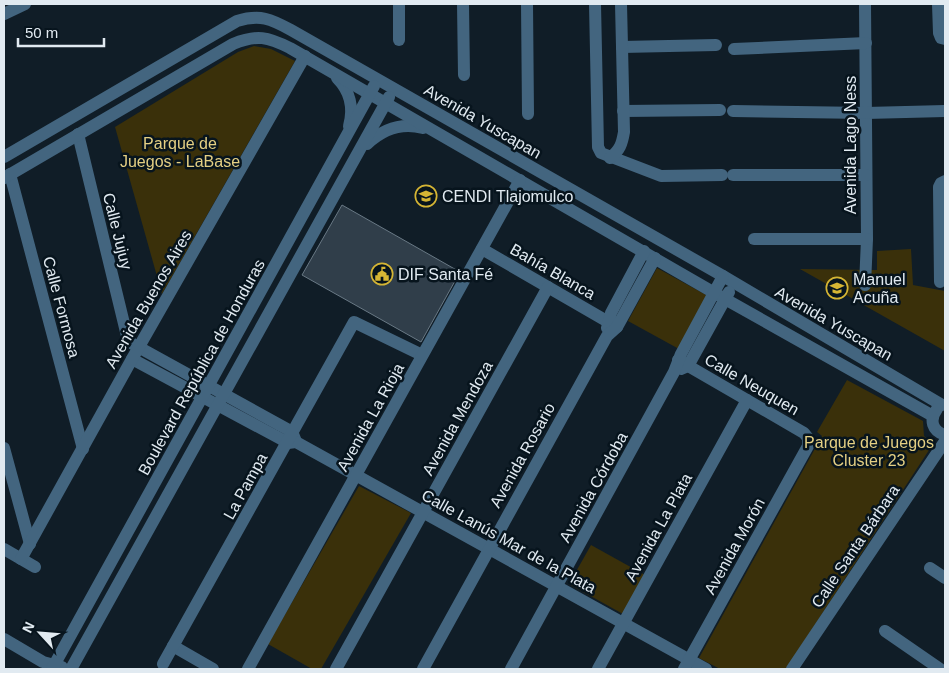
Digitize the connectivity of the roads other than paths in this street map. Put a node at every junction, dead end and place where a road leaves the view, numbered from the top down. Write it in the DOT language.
graph roads {
  1 [pos="25,4"];
  2 [pos="399,4"];
  3 [pos="463,4"];
  4 [pos="528,4"];
  5 [pos="595,4"];
  6 [pos="621,4"];
  7 [pos="865,4"];
  8 [pos="938,4"];
  9 [pos="4,14"];
  10 [pos="943,38"];
  11 [pos="399,40"];
  12 [pos="866,43"];
  13 [pos="716,45"];
  14 [pos="622,47"];
  15 [pos="734,49"];
  16 [pos="305,56"];
  17 [pos="330,71"];
  18 [pos="464,75"];
  19 [pos="378,80"];
  20 [pos="394,89"];
  21 [pos="370,94"];
  22 [pos="386,103"];
  23 [pos="720,110"];
  24 [pos="623,111"];
  25 [pos="733,111"];
  26 [pos="945,112"];
  27 [pos="866,113"];
  28 [pos="528,114"];
  29 [pos="436,132"];
  30 [pos="78,134"];
  31 [pos="343,142"];
  32 [pos="360,151"];
  33 [pos="4,156"];
  34 [pos="610,158"];
  35 [pos="866,175"];
  36 [pos="7,176"];
  37 [pos="520,180"];
  38 [pos="945,181"];
  39 [pos="754,239"];
  40 [pos="867,240"];
  41 [pos="482,249"];
  42 [pos="650,254"];
  43 [pos="723,276"];
  44 [pos="940,282"];
  45 [pos="735,284"];
  46 [pos="866,286"];
  47 [pos="548,287"];
  48 [pos="719,296"];
  49 [pos="613,324"];
  50 [pos="127,336"];
  51 [pos="136,354"];
  52 [pos="422,356"];
  53 [pos="680,366"];
  54 [pos="206,391"];
  55 [pos="222,400"];
  56 [pos="747,400"];
  57 [pos="944,405"];
  58 [pos="932,416"];
  59 [pos="945,435"];
  60 [pos="808,438"];
  61 [pos="292,439"];
  62 [pos="945,441"];
  63 [pos="4,448"];
  64 [pos="83,449"];
  65 [pos="356,475"];
  66 [pos="423,512"];
  67 [pos="30,544"];
  68 [pos="4,549"];
  69 [pos="489,549"];
  70 [pos="22,559"];
  71 [pos="35,567"];
  72 [pos="930,568"];
  73 [pos="945,578"];
  74 [pos="557,587"];
  75 [pos="623,623"];
  76 [pos="885,631"];
  77 [pos="4,640"];
  78 [pos="173,646"];
  79 [pos="163,664"];
  80 [pos="687,665"];
  81 [pos="49,666"];
  82 [pos="70,669"];
  83 [pos="214,669"];
  84 [pos="248,669"];
  85 [pos="336,669"];
  86 [pos="423,669"];
  87 [pos="511,669"];
  88 [pos="598,669"];
  89 [pos="706,669"];
  90 [pos="792,669"];
  91 [pos="940,669"];
  1 -- 9 [label="street"];
  2 -- 11 [label="street"];
  3 -- 18 [label="street"];
  4 -- 28 [label="street"];
  5 -- 34 [label="street"];
  6 -- 14 [label="street"];
  7 -- 12 [label="street, Avenida Lago Ness"];
  8 -- 10 [label="street"];
  12 -- 15 [label="street"];
  12 -- 27 [label="street, Avenida Lago Ness"];
  13 -- 14 [label="street"];
  14 -- 24 [label="street"];
  16 -- 17 [label="street, Avenida Yuscapan"];
  16 -- 30 [label="street, Avenida Yuscapan"];
  16 -- 51 [label="street, Avenida Buenos Aires"];
  17 -- 21 [label="street, Avenida Yuscapan"];
  17 -- 31 [label="street"];
  19 -- 20 [label="street, Avenida Yuscapan"];
  19 -- 21 [label="street, Boulevard República de Honduras"];
  19 -- 33 [label="street, Avenida Yuscapan"];
  20 -- 22 [label="street, Boulevard República de Honduras"];
  20 -- 43 [label="street, Avenida Yuscapan"];
  21 -- 22 [label="street, Avenida Yuscapan"];
  21 -- 31 [label="street, Boulevard República de Honduras"];
  22 -- 29 [label="street, Avenida Yuscapan"];
  22 -- 32 [label="street, Boulevard República de Honduras"];
  23 -- 24 [label="street"];
  24 -- 34 [label="street"];
  25 -- 27 [label="street"];
  26 -- 27 [label="street"];
  27 -- 35 [label="street, Avenida Lago Ness"];
  29 -- 32 [label="street"];
  29 -- 37 [label="street, Avenida Yuscapan"];
  30 -- 36 [label="street, Avenida Yuscapan"];
  30 -- 50 [label="street, Calle Jujuy"];
  31 -- 54 [label="street, Boulevard República de Honduras"];
  32 -- 55 [label="street, Boulevard República de Honduras"];
  34 -- 35 [label="street"];
  35 -- 40 [label="street, Avenida Lago Ness"];
  36 -- 64 [label="street, Calle Formosa"];
  37 -- 41 [label="street, Avenida La Rioja"];
  37 -- 42 [label="street, Avenida Yuscapan"];
  38 -- 44 [label="street"];
  39 -- 40 [label="street"];
  40 -- 46 [label="street, Avenida Lago Ness"];
  41 -- 47 [label="street, Bahía Blanca"];
  41 -- 52 [label="street, Avenida La Rioja"];
  42 -- 48 [label="street, Avenida Yuscapan"];
  42 -- 49 [label="street, Avenida Rosario"];
  43 -- 45 [label="street, Avenida Yuscapan"];
  43 -- 48 [label="street, Avenida Córdoba"];
  45 -- 48 [label="street, Avenida Córdoba"];
  45 -- 57 [label="street, Avenida Yuscapan"];
  47 -- 49 [label="street, Bahía Blanca"];
  47 -- 66 [label="street, Avenida Mendoza"];
  48 -- 53 [label="street, Avenida Córdoba"];
  48 -- 58 [label="street, Avenida Yuscapan"];
  49 -- 69 [label="street, Avenida Rosario"];
  50 -- 51 [label="street, Calle Lanús Mar de la Plata"];
  51 -- 54 [label="street, Calle Lanús Mar de la Plata"];
  51 -- 64 [label="street, Avenida Buenos Aires"];
  52 -- 61 [label="street, La Pampa"];
  52 -- 65 [label="street, Avenida La Rioja"];
  53 -- 56 [label="street, Calle Neuquen"];
  53 -- 74 [label="street, Avenida Córdoba"];
  54 -- 55 [label="street, Calle Lanús Mar de la Plata"];
  54 -- 81 [label="street, Boulevard República de Honduras"];
  55 -- 61 [label="street, Calle Lanús Mar de la Plata"];
  55 -- 82 [label="street, Boulevard República de Honduras"];
  56 -- 60 [label="street, Calle Neuquen"];
  56 -- 75 [label="street, Avenida La Plata"];
  57 -- 58 [label="street"];
  58 -- 59 [label="street"];
  60 -- 80 [label="street, Avenida Morón"];
  61 -- 65 [label="street, Calle Lanús Mar de la Plata"];
  61 -- 78 [label="street, La Pampa"];
  62 -- 90 [label="street, Calle Santa Bárbara"];
  63 -- 67 [label="street"];
  64 -- 67 [label="street, Avenida Buenos Aires"];
  65 -- 66 [label="street, Calle Lanús Mar de la Plata"];
  65 -- 84 [label="street, Avenida La Rioja"];
  66 -- 69 [label="street, Calle Lanús Mar de la Plata"];
  66 -- 85 [label="street, Avenida Mendoza"];
  67 -- 70 [label="street, Avenida Buenos Aires"];
  68 -- 70 [label="street"];
  69 -- 74 [label="street, Calle Lanús Mar de la Plata"];
  69 -- 86 [label="street, Avenida Rosario"];
  70 -- 71 [label="street"];
  72 -- 73 [label="street"];
  74 -- 75 [label="street, Calle Lanús Mar de la Plata"];
  74 -- 87 [label="street, Avenida Córdoba"];
  75 -- 80 [label="street, Calle Lanús Mar de la Plata"];
  75 -- 88 [label="street, Avenida La Plata"];
  76 -- 91 [label="street"];
  77 -- 81 [label="street"];
  78 -- 79 [label="street, La Pampa"];
  78 -- 83 [label="street"];
  80 -- 89 [label="street, Calle Lanús Mar de la Plata"];
  81 -- 82 [label="street"];
}
